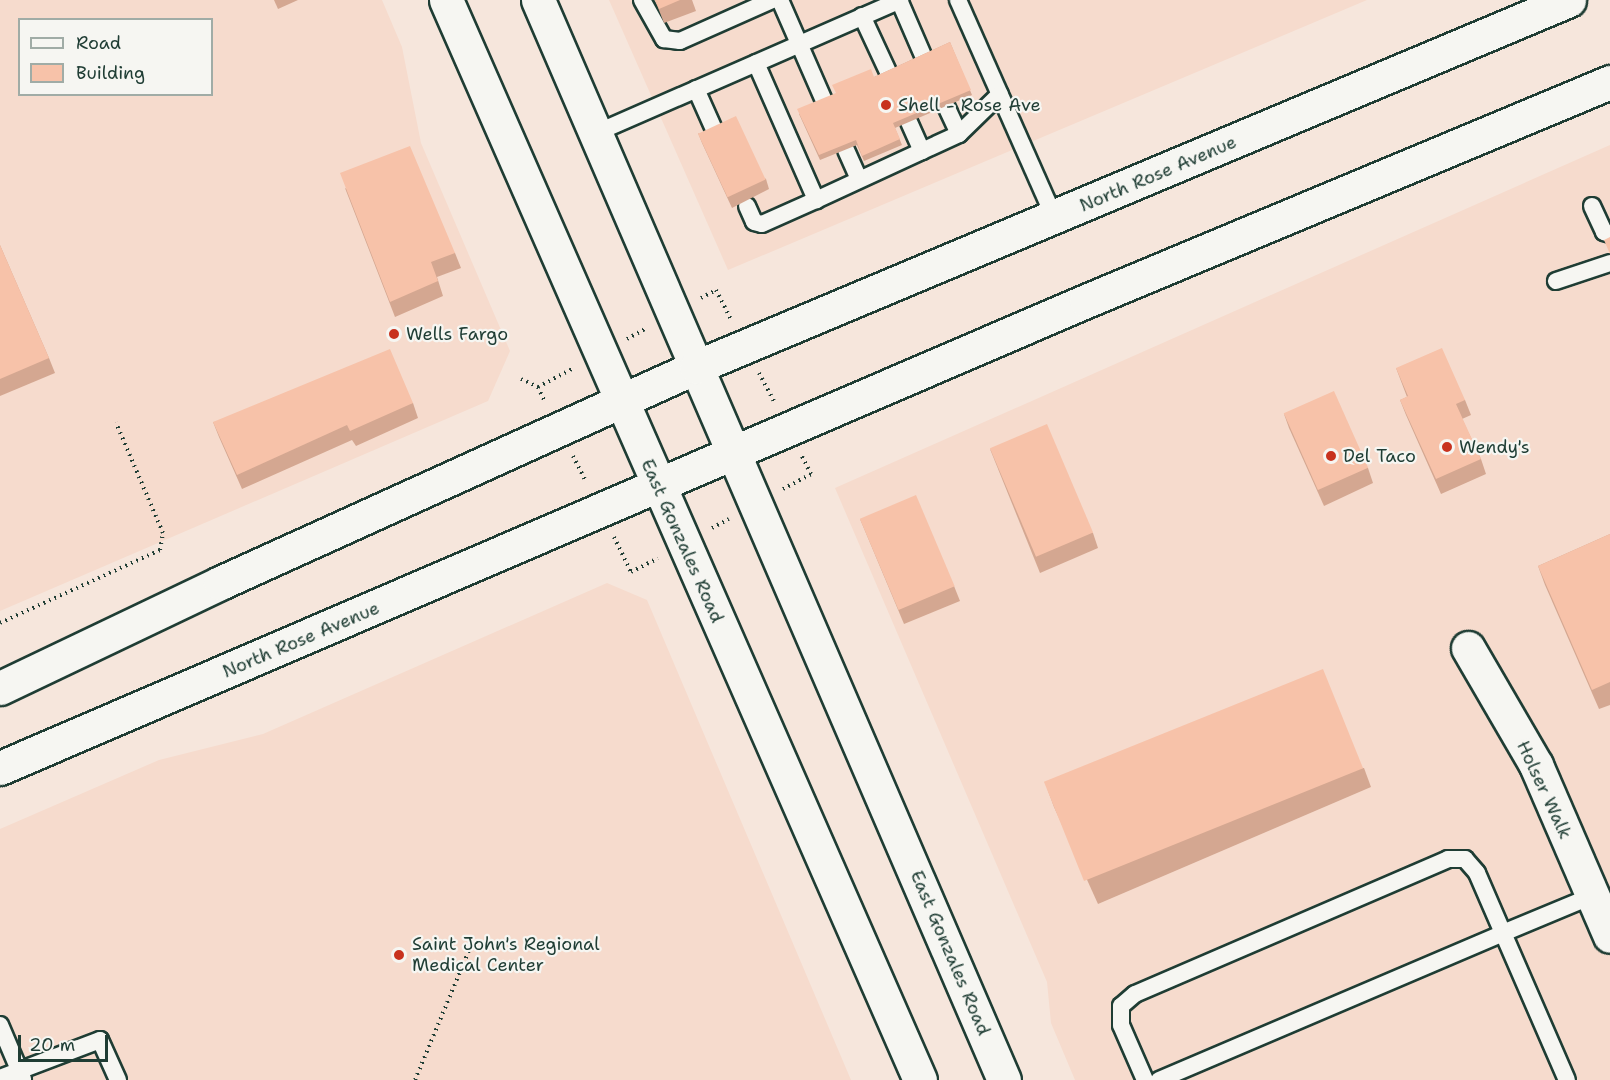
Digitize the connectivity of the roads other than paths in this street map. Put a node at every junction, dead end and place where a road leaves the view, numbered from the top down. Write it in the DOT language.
graph roads {
  1 [pos="446,0"];
  2 [pos="538,0"];
  3 [pos="642,0"];
  4 [pos="772,0"];
  5 [pos="780,0"];
  6 [pos="899,0"];
  7 [pos="958,0"];
  8 [pos="1569,0"];
  9 [pos="862,16"];
  10 [pos="800,44"];
  11 [pos="925,60"];
  12 [pos="756,63"];
  13 [pos="890,76"];
  14 [pos="1610,82"];
  15 [pos="696,89"];
  16 [pos="1000,94"];
  17 [pos="825,103"];
  18 [pos="946,106"];
  19 [pos="909,122"];
  20 [pos="596,133"];
  21 [pos="716,134"];
  22 [pos="959,134"];
  23 [pos="846,150"];
  24 [pos="922,151"];
  25 [pos="859,179"];
  26 [pos="816,200"];
  27 [pos="747,206"];
  28 [pos="1592,206"];
  29 [pos="1054,217"];
  30 [pos="1610,234"];
  31 [pos="1610,263"];
  32 [pos="1556,281"];
  33 [pos="696,367"];
  34 [pos="622,403"];
  35 [pos="733,454"];
  36 [pos="658,486"];
  37 [pos="1468,648"];
  38 [pos="0,688"];
  39 [pos="0,768"];
  40 [pos="1592,896"];
  41 [pos="1503,933"];
  42 [pos="1610,936"];
  43 [pos="0,1025"];
  44 [pos="21,1075"];
  45 [pos="0,1078"];
  46 [pos="118,1080"];
  47 [pos="920,1080"];
  48 [pos="1004,1080"];
  49 [pos="1145,1080"];
  50 [pos="1160,1080"];
  51 [pos="1567,1080"];
  1 -- 34 [label="main road, East Gonzales Road"];
  2 -- 20 [label="main road, East Gonzales Road"];
  3 -- 4 [label="lane"];
  5 -- 10 [label="lane"];
  6 -- 9 [label="lane"];
  6 -- 11 [label="lane"];
  7 -- 16 [label="lane"];
  8 -- 29 [label="main road, North Rose Avenue"];
  9 -- 10 [label="lane"];
  9 -- 13 [label="lane"];
  10 -- 12 [label="lane"];
  10 -- 17 [label="lane"];
  12 -- 15 [label="lane"];
  12 -- 26 [label="lane"];
  14 -- 35 [label="main road, North Rose Avenue"];
  15 -- 20 [label="lane"];
  15 -- 21 [label="lane"];
  16 -- 22 [label="lane"];
  16 -- 29 [label="lane"];
  18 -- 22 [label="lane"];
  19 -- 24 [label="lane"];
  20 -- 33 [label="main road, East Gonzales Road"];
  22 -- 24 [label="lane"];
  23 -- 25 [label="lane"];
  24 -- 25 [label="lane"];
  25 -- 26 [label="lane"];
  26 -- 27 [label="lane"];
  28 -- 30 [label="lane"];
  29 -- 33 [label="main road, North Rose Avenue"];
  31 -- 32 [label="lane"];
  33 -- 34 [label="main road, North Rose Avenue"];
  33 -- 35 [label="main road, East Gonzales Road"];
  34 -- 36 [label="main road, East Gonzales Road"];
  34 -- 38 [label="main road, North Rose Avenue"];
  35 -- 36 [label="main road, North Rose Avenue"];
  35 -- 48 [label="main road, East Gonzales Road"];
  36 -- 39 [label="main road, North Rose Avenue"];
  36 -- 47 [label="main road, East Gonzales Road"];
  37 -- 40 [label="main road, Holser Walk"];
  40 -- 41 [label="lane"];
  40 -- 42 [label="main road, Holser Walk"];
  41 -- 49 [label="lane"];
  41 -- 50 [label="lane"];
  41 -- 51 [label="lane"];
  43 -- 44 [label="lane"];
  44 -- 45 [label="lane"];
  44 -- 46 [label="lane"];
}
